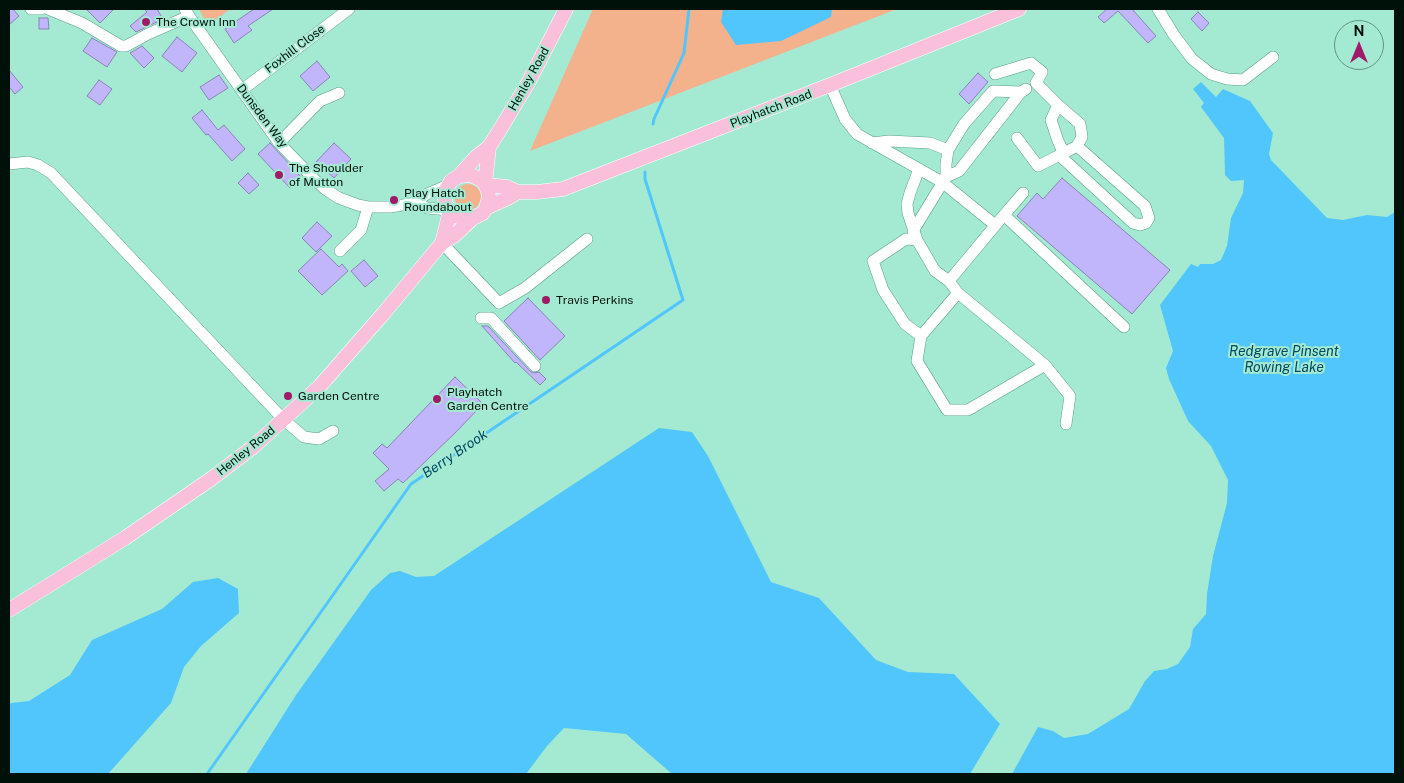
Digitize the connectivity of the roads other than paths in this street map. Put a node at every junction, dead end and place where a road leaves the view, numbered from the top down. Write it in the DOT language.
graph roads {
  1 [pos="31,9"];
  2 [pos="41,9"];
  3 [pos="48,9"];
  4 [pos="349,9"];
  5 [pos="566,9"];
  6 [pos="1019,9"];
  7 [pos="1158,9"];
  8 [pos="187,12"];
  9 [pos="1273,57"];
  10 [pos="996,74"];
  11 [pos="1036,83"];
  12 [pos="830,85"];
  13 [pos="242,90"];
  14 [pos="1021,92"];
  15 [pos="339,93"];
  16 [pos="1058,105"];
  17 [pos="1017,138"];
  18 [pos="279,143"];
  19 [pos="872,144"];
  20 [pos="1078,146"];
  21 [pos="489,147"];
  22 [pos="948,150"];
  23 [pos="1062,154"];
  24 [pos="9,164"];
  25 [pos="919,169"];
  26 [pos="944,179"];
  27 [pos="454,181"];
  28 [pos="485,185"];
  29 [pos="518,192"];
  30 [pos="1023,193"];
  31 [pos="416,203"];
  32 [pos="368,207"];
  33 [pos="486,208"];
  34 [pos="449,211"];
  35 [pos="1004,215"];
  36 [pos="473,218"];
  37 [pos="995,225"];
  38 [pos="915,236"];
  39 [pos="587,239"];
  40 [pos="442,243"];
  41 [pos="340,251"];
  42 [pos="949,281"];
  43 [pos="958,293"];
  44 [pos="481,318"];
  45 [pos="1124,327"];
  46 [pos="921,336"];
  47 [pos="1045,365"];
  48 [pos="535,366"];
  49 [pos="283,419"];
  50 [pos="1066,424"];
  51 [pos="333,432"];
  52 [pos="9,610"];
  1 -- 2 [label="street"];
  3 -- 8 [label="street"];
  4 -- 13 [label="street, Foxhill Close"];
  5 -- 21 [label="main road, Henley Road"];
  6 -- 12 [label="main road, Playhatch Road"];
  7 -- 9 [label="street"];
  8 -- 13 [label="street, Dunsden Way"];
  10 -- 11 [label="street"];
  11 -- 14 [label="street"];
  11 -- 16 [label="street"];
  12 -- 19 [label="street"];
  12 -- 29 [label="main road, Playhatch Road"];
  13 -- 18 [label="street, Dunsden Way"];
  14 -- 22 [label="street"];
  14 -- 26 [label="street"];
  15 -- 18 [label="street"];
  16 -- 20 [label="street"];
  16 -- 23 [label="street"];
  17 -- 23 [label="street"];
  18 -- 32 [label="street, Dunsden Way"];
  19 -- 22 [label="street"];
  19 -- 25 [label="street"];
  20 -- 23 [label="street"];
  20 -- 23 [label="street"];
  21 -- 27 [label="main road, Henley Road"];
  21 -- 28 [label="main road, Henley Road"];
  22 -- 26 [label="street"];
  24 -- 49 [label="street"];
  25 -- 26 [label="street"];
  25 -- 38 [label="street"];
  26 -- 37 [label="street"];
  26 -- 38 [label="street"];
  27 -- 28 [label="main road"];
  27 -- 31 [label="street, Dunsden Way"];
  27 -- 34 [label="main road"];
  28 -- 29 [label="main road, Playhatch Road"];
  28 -- 33 [label="main road"];
  29 -- 33 [label="main road, Playhatch Road"];
  30 -- 35 [label="street"];
  31 -- 32 [label="street, Dunsden Way"];
  31 -- 34 [label="street, Dunsden Way"];
  32 -- 41 [label="street"];
  33 -- 36 [label="main road"];
  34 -- 36 [label="main road"];
  34 -- 40 [label="main road, Henley Road"];
  35 -- 37 [label="street"];
  35 -- 45 [label="street"];
  36 -- 40 [label="main road, Henley Road"];
  37 -- 42 [label="street"];
  38 -- 42 [label="street"];
  38 -- 46 [label="street"];
  39 -- 40 [label="street"];
  40 -- 49 [label="main road, Henley Road"];
  42 -- 43 [label="street"];
  43 -- 46 [label="street"];
  43 -- 47 [label="street"];
  44 -- 48 [label="street"];
  46 -- 47 [label="street"];
  47 -- 50 [label="street"];
  49 -- 51 [label="street"];
  49 -- 52 [label="main road, Henley Road"];
}
